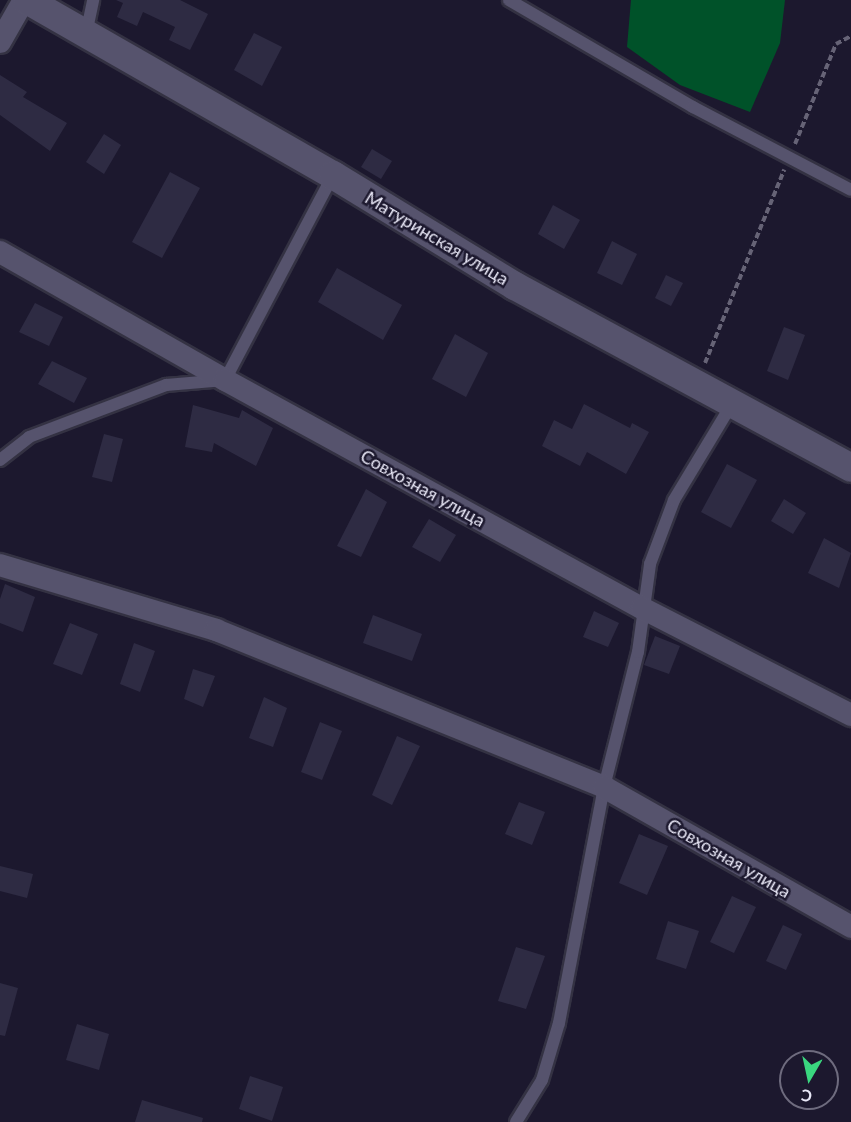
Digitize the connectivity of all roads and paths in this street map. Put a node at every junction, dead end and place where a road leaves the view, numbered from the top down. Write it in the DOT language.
graph roads {
  1 [pos="25,0"];
  2 [pos="93,0"];
  3 [pos="509,0"];
  4 [pos="85,35"];
  5 [pos="851,36"];
  6 [pos="0,42"];
  7 [pos="789,159"];
  8 [pos="333,175"];
  9 [pos="851,190"];
  10 [pos="0,252"];
  11 [pos="225,380"];
  12 [pos="696,385"];
  13 [pos="732,405"];
  14 [pos="0,459"];
  15 [pos="851,468"];
  16 [pos="0,565"];
  17 [pos="642,608"];
  18 [pos="851,715"];
  19 [pos="604,787"];
  20 [pos="851,927"];
  21 [pos="516,1122"];
  1 -- 4 [label="street, Матуринская улица"];
  1 -- 6 [label="street"];
  2 -- 4 [label="lane"];
  3 -- 7 [label="lane"];
  4 -- 8 [label="street, Матуринская улица"];
  5 -- 7 [label="path"];
  7 -- 9 [label="lane"];
  7 -- 12 [label="path"];
  8 -- 11 [label="lane"];
  8 -- 12 [label="street, Матуринская улица"];
  10 -- 11 [label="street, Совхозная улица"];
  11 -- 14 [label="lane"];
  11 -- 17 [label="street, Совхозная улица"];
  12 -- 13 [label="street, Матуринская улица"];
  13 -- 15 [label="street, Матуринская улица"];
  13 -- 17 [label="lane"];
  16 -- 19 [label="street, Совхозная улица"];
  17 -- 18 [label="street, Совхозная улица"];
  17 -- 19 [label="lane"];
  19 -- 20 [label="street, Совхозная улица"];
  19 -- 21 [label="lane"];
}
